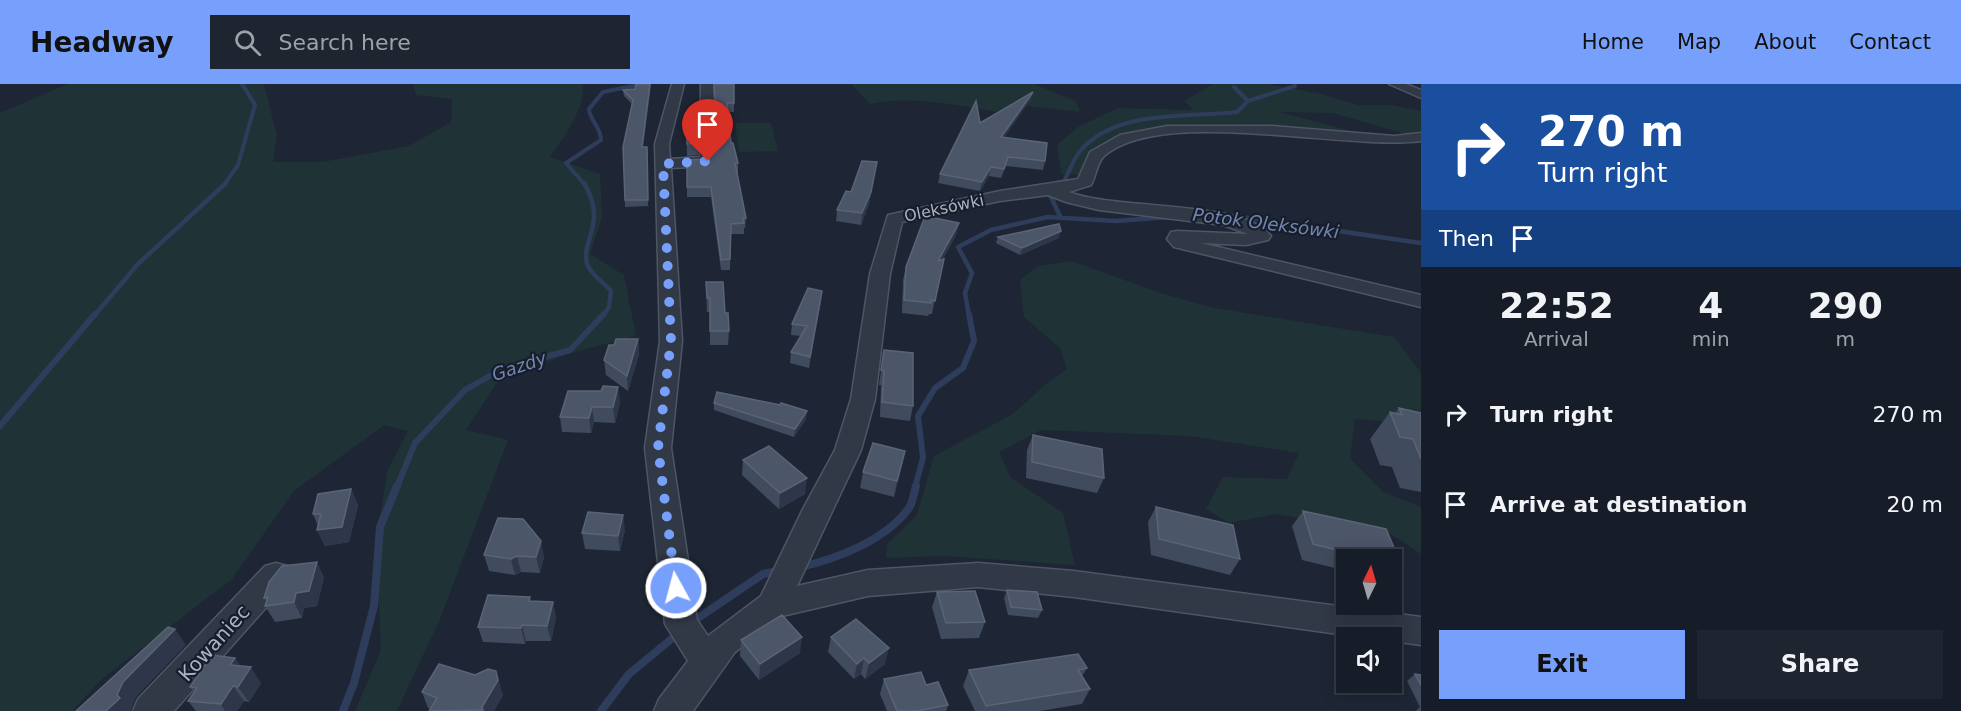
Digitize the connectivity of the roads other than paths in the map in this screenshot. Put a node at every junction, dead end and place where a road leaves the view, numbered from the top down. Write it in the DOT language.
graph roads {
  1 [pos="678,84"];
  2 [pos="707,84"];
  3 [pos="1395,84"];
  4 [pos="1415,92"];
  5 [pos="1421,138"];
  6 [pos="663,164"];
  7 [pos="1051,190"];
  8 [pos="1421,301"];
  9 [pos="276,575"];
  10 [pos="773,605"];
  11 [pos="1421,631"];
  12 [pos="696,644"];
  13 [pos="152,711"];
  14 [pos="672,711"];
  1 -- 6 [label="street"];
  2 -- 6 [label="street"];
  3 -- 4 [label="street"];
  5 -- 7 [label="street, Oleksówki"];
  6 -- 12 [label="street"];
  7 -- 8 [label="street"];
  7 -- 10 [label="street, Oleksówki"];
  9 -- 13 [label="street, Kowaniec"];
  10 -- 11 [label="street"];
  10 -- 12 [label="street, Oleksówki"];
  12 -- 14 [label="street, Oleksówki"];
}
